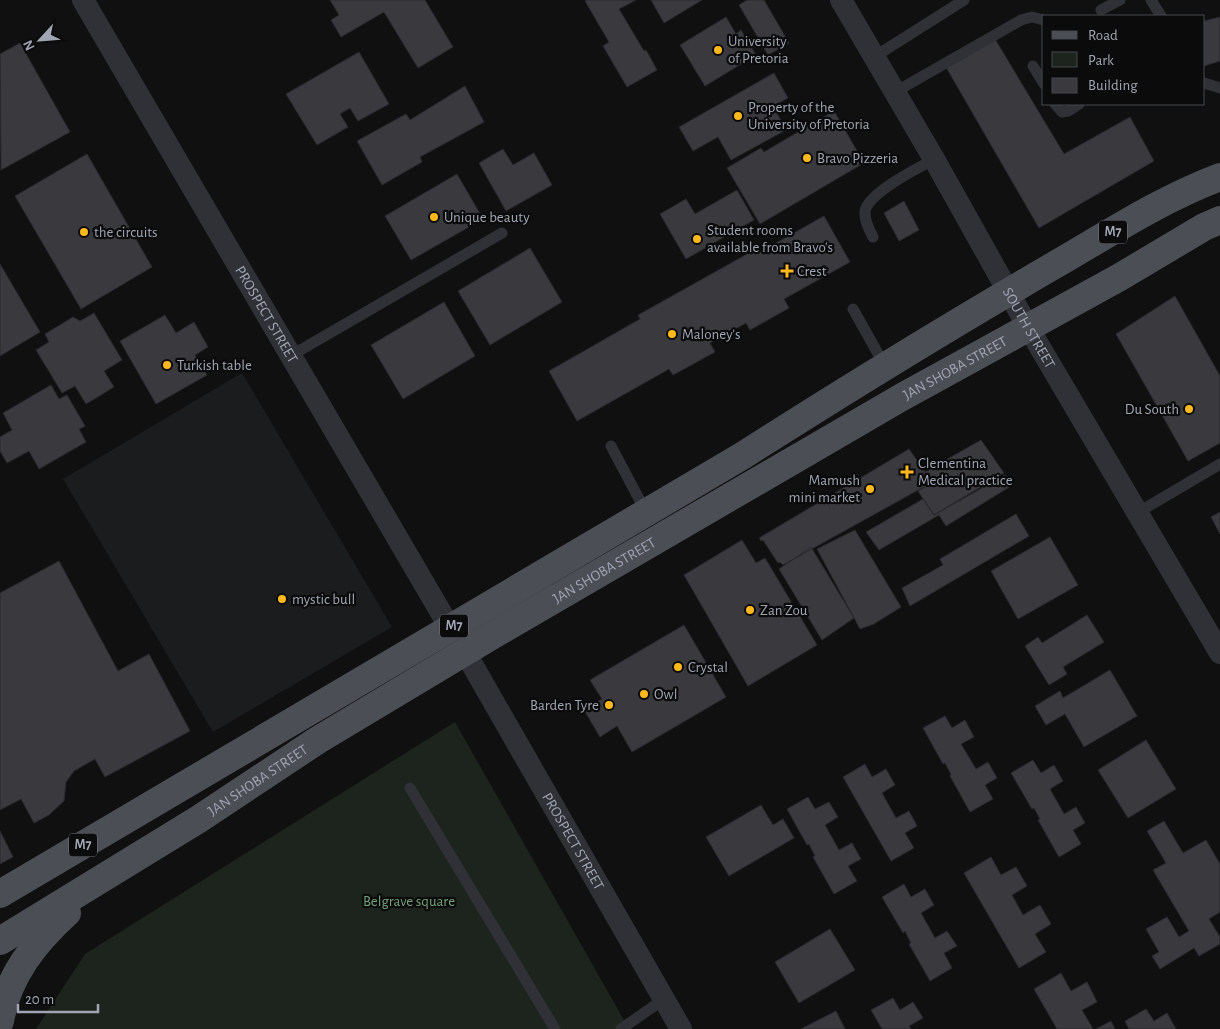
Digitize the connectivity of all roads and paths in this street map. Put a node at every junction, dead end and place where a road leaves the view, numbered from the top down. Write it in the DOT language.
graph roads {
  1 [pos="83,0"];
  2 [pos="841,0"];
  3 [pos="964,0"];
  4 [pos="1120,0"];
  5 [pos="1151,0"];
  6 [pos="1102,10"];
  7 [pos="1160,15"];
  8 [pos="1042,20"];
  9 [pos="874,57"];
  10 [pos="1033,66"];
  11 [pos="1042,81"];
  12 [pos="1205,84"];
  13 [pos="1220,88"];
  14 [pos="895,92"];
  15 [pos="1056,105"];
  16 [pos="1078,105"];
  17 [pos="934,158"];
  18 [pos="1220,177"];
  19 [pos="1220,220"];
  20 [pos="502,233"];
  21 [pos="873,237"];
  22 [pos="1008,292"];
  23 [pos="853,309"];
  24 [pos="1028,327"];
  25 [pos="292,355"];
  26 [pos="885,366"];
  27 [pos="611,446"];
  28 [pos="1220,464"];
  29 [pos="646,512"];
  30 [pos="1137,513"];
  31 [pos="450,628"];
  32 [pos="466,652"];
  33 [pos="1220,653"];
  34 [pos="410,788"];
  35 [pos="108,875"];
  36 [pos="0,894"];
  37 [pos="0,941"];
  38 [pos="664,999"];
  39 [pos="0,1021"];
  40 [pos="555,1029"];
  41 [pos="622,1029"];
  42 [pos="681,1029"];
  1 -- 25 [label="street, PROSPECT STREET"];
  2 -- 9 [label="street, SOUTH STREET"];
  3 -- 9 [label="lane"];
  4 -- 6 [label="lane"];
  5 -- 7 [label="lane"];
  8 -- 14 [label="lane"];
  9 -- 14 [label="street, SOUTH STREET"];
  10 -- 11 [label="lane"];
  12 -- 13 [label="lane"];
  14 -- 17 [label="street, SOUTH STREET"];
  15 -- 16 [label="lane"];
  17 -- 21 [label="lane"];
  17 -- 22 [label="street, SOUTH STREET"];
  18 -- 22 [label="main road, JAN SHOBA STREET / M7"];
  19 -- 24 [label="main road, JAN SHOBA STREET / M7"];
  20 -- 25 [label="lane"];
  22 -- 24 [label="street, SOUTH STREET"];
  22 -- 26 [label="main road, JAN SHOBA STREET / M7"];
  23 -- 26 [label="lane"];
  24 -- 30 [label="street, SOUTH STREET"];
  24 -- 32 [label="main road, JAN SHOBA STREET / M7"];
  25 -- 31 [label="street, PROSPECT STREET"];
  26 -- 29 [label="main road, JAN SHOBA STREET / M7"];
  27 -- 29 [label="lane"];
  28 -- 30 [label="lane"];
  29 -- 31 [label="main road, JAN SHOBA STREET / M7"];
  30 -- 33 [label="street, SOUTH STREET"];
  31 -- 36 [label="main road, JAN SHOBA STREET / M7"];
  32 -- 35 [label="main road, JAN SHOBA STREET / M7"];
  32 -- 38 [label="street, PROSPECT STREET"];
  34 -- 40 [label="lane"];
  35 -- 37 [label="main road, JAN SHOBA STREET / M7"];
  35 -- 39 [label="main road"];
  38 -- 41 [label="lane"];
  38 -- 42 [label="street, PROSPECT STREET"];
}
